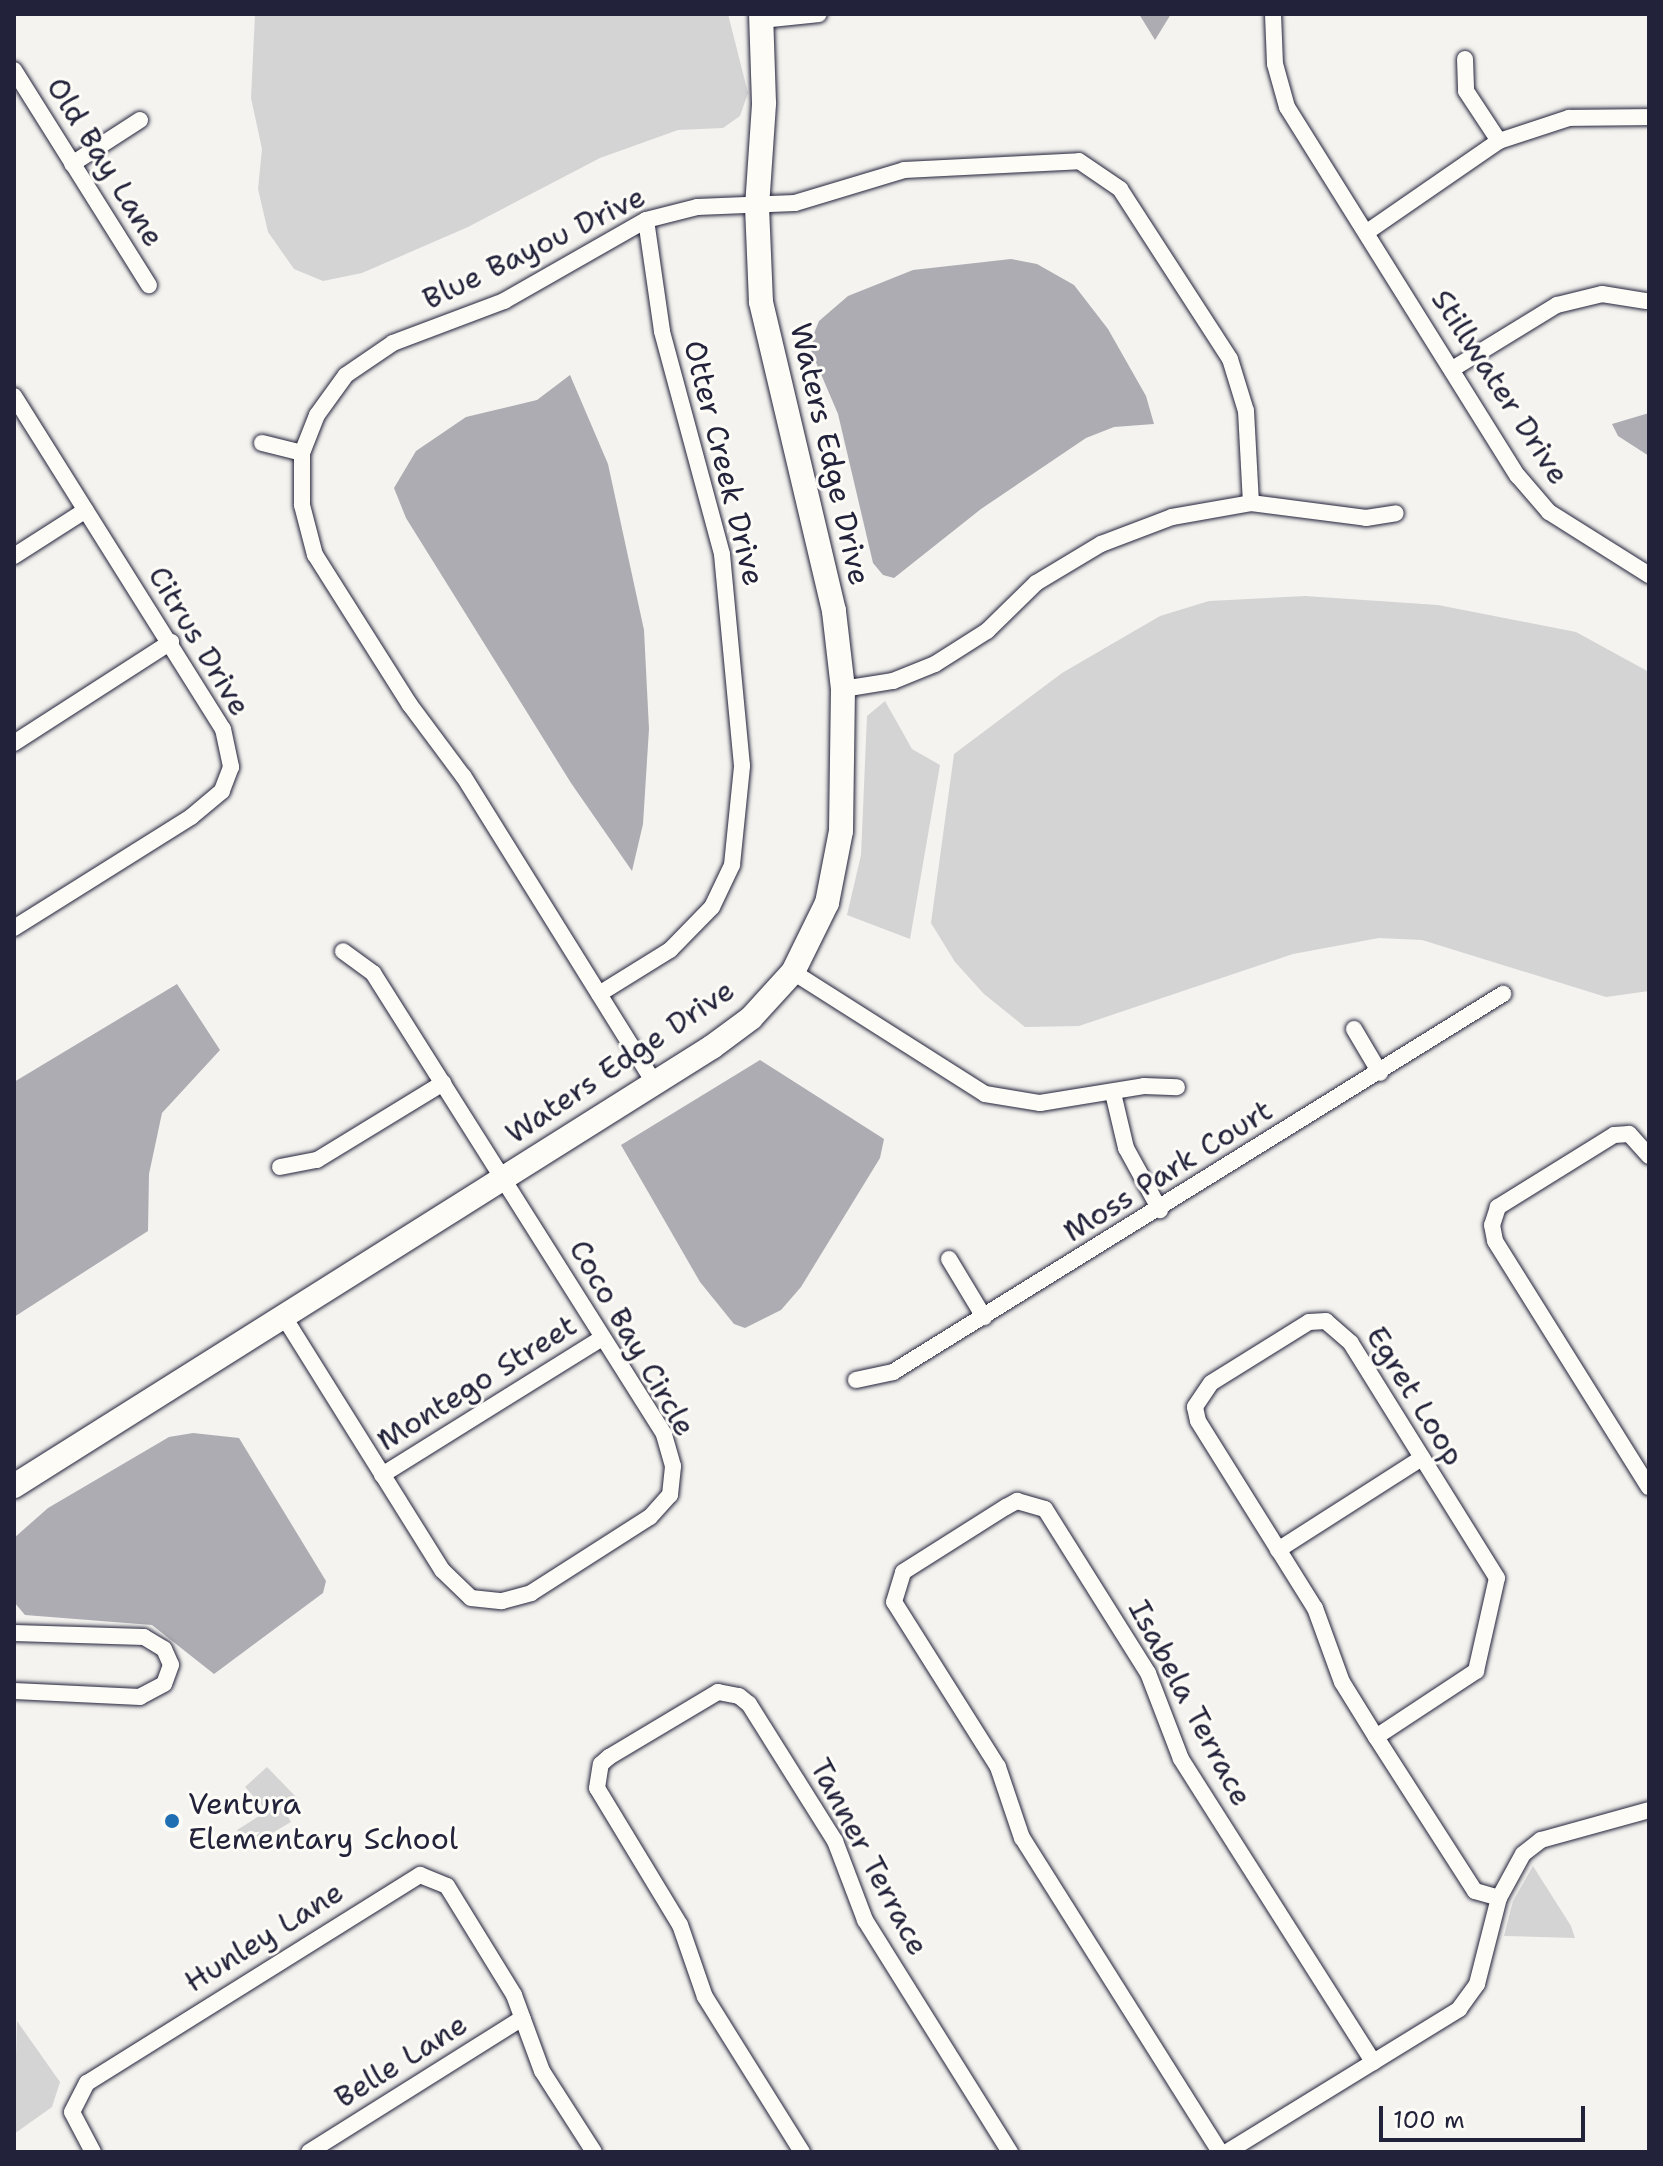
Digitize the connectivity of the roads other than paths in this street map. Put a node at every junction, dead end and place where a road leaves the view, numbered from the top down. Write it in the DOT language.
graph roads {
  1 [pos="819,14"];
  2 [pos="1273,14"];
  3 [pos="762,17"];
  4 [pos="1465,59"];
  5 [pos="14,70"];
  6 [pos="1649,117"];
  7 [pos="140,120"];
  8 [pos="1499,141"];
  9 [pos="72,164"];
  10 [pos="757,207"];
  11 [pos="646,220"];
  12 [pos="1367,232"];
  13 [pos="149,285"];
  14 [pos="1646,301"];
  15 [pos="1454,368"];
  16 [pos="14,396"];
  17 [pos="262,443"];
  18 [pos="302,453"];
  19 [pos="1251,503"];
  20 [pos="86,510"];
  21 [pos="1396,513"];
  22 [pos="14,556"];
  23 [pos="1649,575"];
  24 [pos="171,642"];
  25 [pos="843,689"];
  26 [pos="14,743"];
  27 [pos="14,928"];
  28 [pos="343,951"];
  29 [pos="793,972"];
  30 [pos="599,994"];
  31 [pos="1503,994"];
  32 [pos="1354,1029"];
  33 [pos="1380,1073"];
  34 [pos="443,1083"];
  35 [pos="655,1084"];
  36 [pos="1177,1087"];
  37 [pos="1113,1093"];
  38 [pos="1649,1156"];
  39 [pos="280,1167"];
  40 [pos="504,1178"];
  41 [pos="1160,1210"];
  42 [pos="949,1259"];
  43 [pos="284,1317"];
  44 [pos="984,1317"];
  45 [pos="602,1338"];
  46 [pos="856,1380"];
  47 [pos="1422,1458"];
  48 [pos="382,1475"];
  49 [pos="14,1486"];
  50 [pos="1649,1487"];
  51 [pos="1278,1550"];
  52 [pos="14,1633"];
  53 [pos="14,1691"];
  54 [pos="1376,1737"];
  55 [pos="1649,1810"];
  56 [pos="1499,1898"];
  57 [pos="523,2018"];
  58 [pos="1373,2062"];
  59 [pos="93,2152"];
  60 [pos="309,2152"];
  61 [pos="594,2152"];
  62 [pos="802,2152"];
  63 [pos="1010,2152"];
  64 [pos="1220,2152"];
  65 [pos="1227,2152"];
  1 -- 3 [label="street"];
  2 -- 12 [label="street, Stillwater Drive"];
  3 -- 10 [label="street, Waters Edge Drive"];
  4 -- 8 [label="street"];
  5 -- 9 [label="street, Old Bay Lane"];
  6 -- 8 [label="street"];
  7 -- 9 [label="street"];
  8 -- 12 [label="street"];
  9 -- 13 [label="street, Old Bay Lane"];
  10 -- 11 [label="street, Blue Bayou Drive"];
  10 -- 19 [label="street, Blue Bayou Drive"];
  10 -- 25 [label="street, Waters Edge Drive"];
  11 -- 18 [label="street, Blue Bayou Drive"];
  11 -- 30 [label="street, Otter Creek Drive"];
  12 -- 15 [label="street, Stillwater Drive"];
  14 -- 15 [label="street"];
  15 -- 23 [label="street, Stillwater Drive"];
  16 -- 20 [label="street, Citrus Drive"];
  17 -- 18 [label="street"];
  18 -- 30 [label="street, Blue Bayou Drive"];
  19 -- 21 [label="street"];
  19 -- 25 [label="street"];
  20 -- 22 [label="street"];
  20 -- 24 [label="street, Citrus Drive"];
  24 -- 26 [label="street"];
  24 -- 27 [label="street, Citrus Drive"];
  25 -- 29 [label="street, Waters Edge Drive"];
  28 -- 34 [label="street, Coco Bay Circle"];
  29 -- 35 [label="street, Waters Edge Drive"];
  29 -- 37 [label="street"];
  30 -- 35 [label="street, Blue Bayou Drive"];
  31 -- 33 [label="street, Moss Park Court"];
  32 -- 33 [label="street"];
  33 -- 41 [label="street, Moss Park Court"];
  34 -- 39 [label="street"];
  34 -- 40 [label="street, Coco Bay Circle"];
  35 -- 40 [label="street, Waters Edge Drive"];
  36 -- 37 [label="street"];
  37 -- 41 [label="street"];
  38 -- 50 [label="street"];
  40 -- 43 [label="street, Waters Edge Drive"];
  40 -- 45 [label="street, Coco Bay Circle"];
  41 -- 44 [label="street, Moss Park Court"];
  42 -- 44 [label="street"];
  43 -- 48 [label="street, Coco Bay Circle"];
  43 -- 49 [label="street, Waters Edge Drive"];
  44 -- 46 [label="street, Moss Park Court"];
  45 -- 48 [label="street, Montego Street"];
  45 -- 48 [label="street, Coco Bay Circle"];
  47 -- 51 [label="street"];
  47 -- 51 [label="street, Egret Loop"];
  47 -- 54 [label="street, Egret Loop"];
  51 -- 54 [label="street, Egret Loop"];
  52 -- 53 [label="street"];
  54 -- 56 [label="street, Egret Loop"];
  55 -- 56 [label="street"];
  56 -- 58 [label="street"];
  57 -- 59 [label="street, Hunley Lane"];
  57 -- 60 [label="street, Belle Lane"];
  57 -- 61 [label="street, Hunley Lane"];
  58 -- 64 [label="street, Isabela Terrace"];
  58 -- 65 [label="street"];
  62 -- 63 [label="street, Tanner Terrace"];
}
